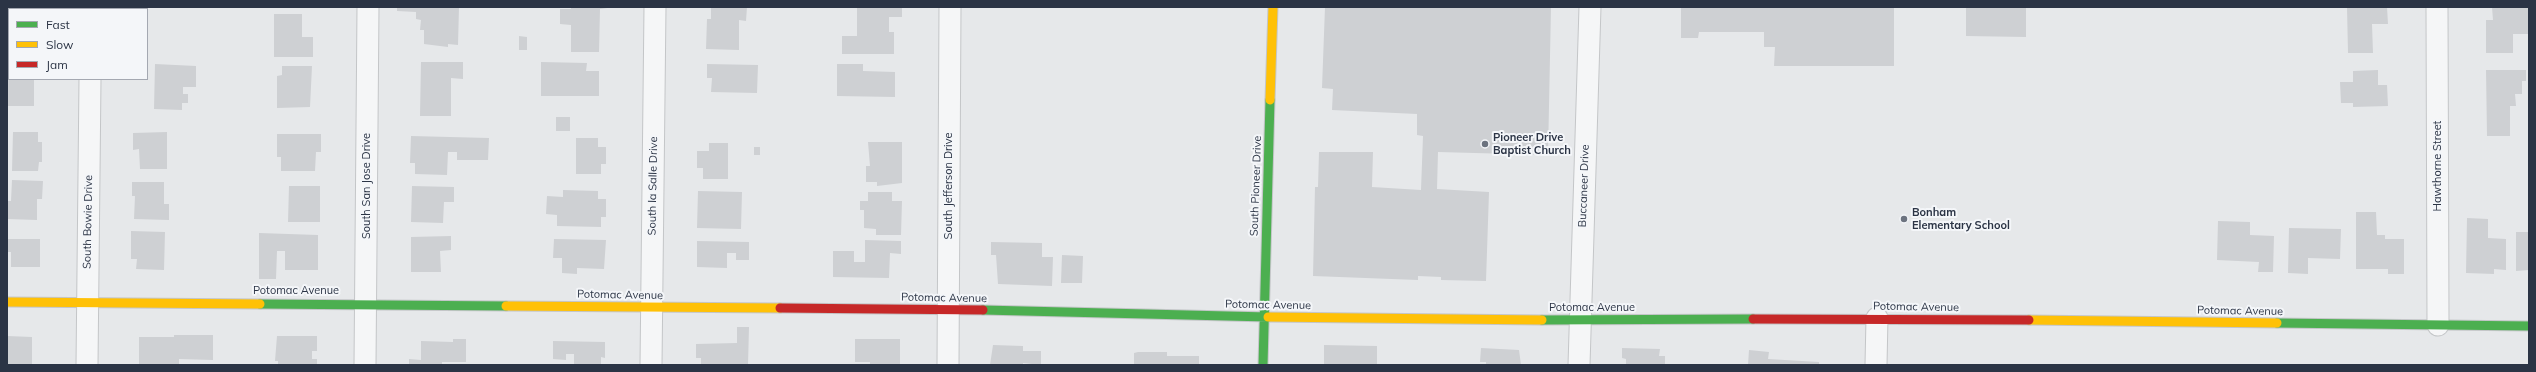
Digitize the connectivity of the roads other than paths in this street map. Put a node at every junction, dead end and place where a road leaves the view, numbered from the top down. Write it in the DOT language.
graph roads {
  1 [pos="368,7"];
  2 [pos="655,7"];
  3 [pos="950,7"];
  4 [pos="1273,7"];
  5 [pos="1590,7"];
  6 [pos="2437,7"];
  7 [pos="90,80"];
  8 [pos="7,302"];
  9 [pos="87,303"];
  10 [pos="366,304"];
  11 [pos="652,308"];
  12 [pos="948,309"];
  13 [pos="1264,317"];
  14 [pos="1877,318"];
  15 [pos="1581,320"];
  16 [pos="2438,325"];
  17 [pos="2529,326"];
  18 [pos="87,365"];
  19 [pos="365,365"];
  20 [pos="651,365"];
  21 [pos="948,365"];
  22 [pos="1263,365"];
  23 [pos="1579,365"];
  24 [pos="1876,365"];
  1 -- 10 [label="street, South San Jose Drive"];
  2 -- 11 [label="street, South la Salle Drive"];
  3 -- 12 [label="street, South Jefferson Drive"];
  4 -- 13 [label="street, South Pioneer Drive"];
  5 -- 15 [label="street, Buccaneer Drive"];
  6 -- 16 [label="street, Hawthorne Street"];
  7 -- 9 [label="street, South Bowie Drive"];
  8 -- 9 [label="street, Potomac Avenue"];
  9 -- 10 [label="street, Potomac Avenue"];
  9 -- 18 [label="street, South Bowie Drive"];
  10 -- 11 [label="street, Potomac Avenue"];
  10 -- 19 [label="street, South San Jose Drive"];
  11 -- 12 [label="street, Potomac Avenue"];
  11 -- 20 [label="street, South la Salle Drive"];
  12 -- 13 [label="street, Potomac Avenue"];
  12 -- 21 [label="street, South Jefferson Drive"];
  13 -- 15 [label="street, Potomac Avenue"];
  13 -- 22 [label="street, South Pioneer Drive"];
  14 -- 15 [label="street, Potomac Avenue"];
  14 -- 16 [label="street, Potomac Avenue"];
  14 -- 24 [label="street"];
  15 -- 23 [label="street, Buccaneer Drive"];
  16 -- 17 [label="street, Potomac Avenue"];
}
